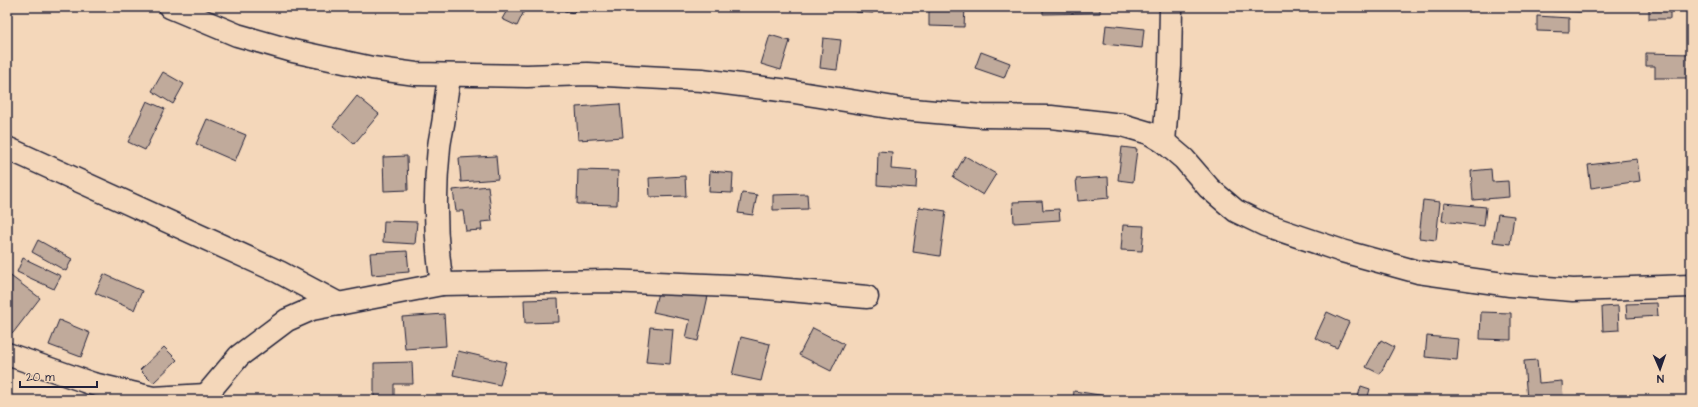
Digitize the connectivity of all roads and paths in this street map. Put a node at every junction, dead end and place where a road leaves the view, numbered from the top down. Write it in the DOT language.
graph roads {
  1 [pos="170,7"];
  2 [pos="1171,7"];
  3 [pos="450,74"];
  4 [pos="1164,142"];
  5 [pos="7,148"];
  6 [pos="442,284"];
  7 [pos="1691,286"];
  8 [pos="867,297"];
  9 [pos="339,304"];
  10 [pos="7,354"];
  11 [pos="204,398"];
  1 -- 3 [label="street"];
  2 -- 4 [label="street"];
  3 -- 4 [label="street"];
  3 -- 6 [label="street"];
  4 -- 7 [label="street"];
  5 -- 9 [label="street"];
  6 -- 8 [label="street"];
  6 -- 9 [label="street"];
  9 -- 11 [label="street"];
  10 -- 11 [label="street"];
}
